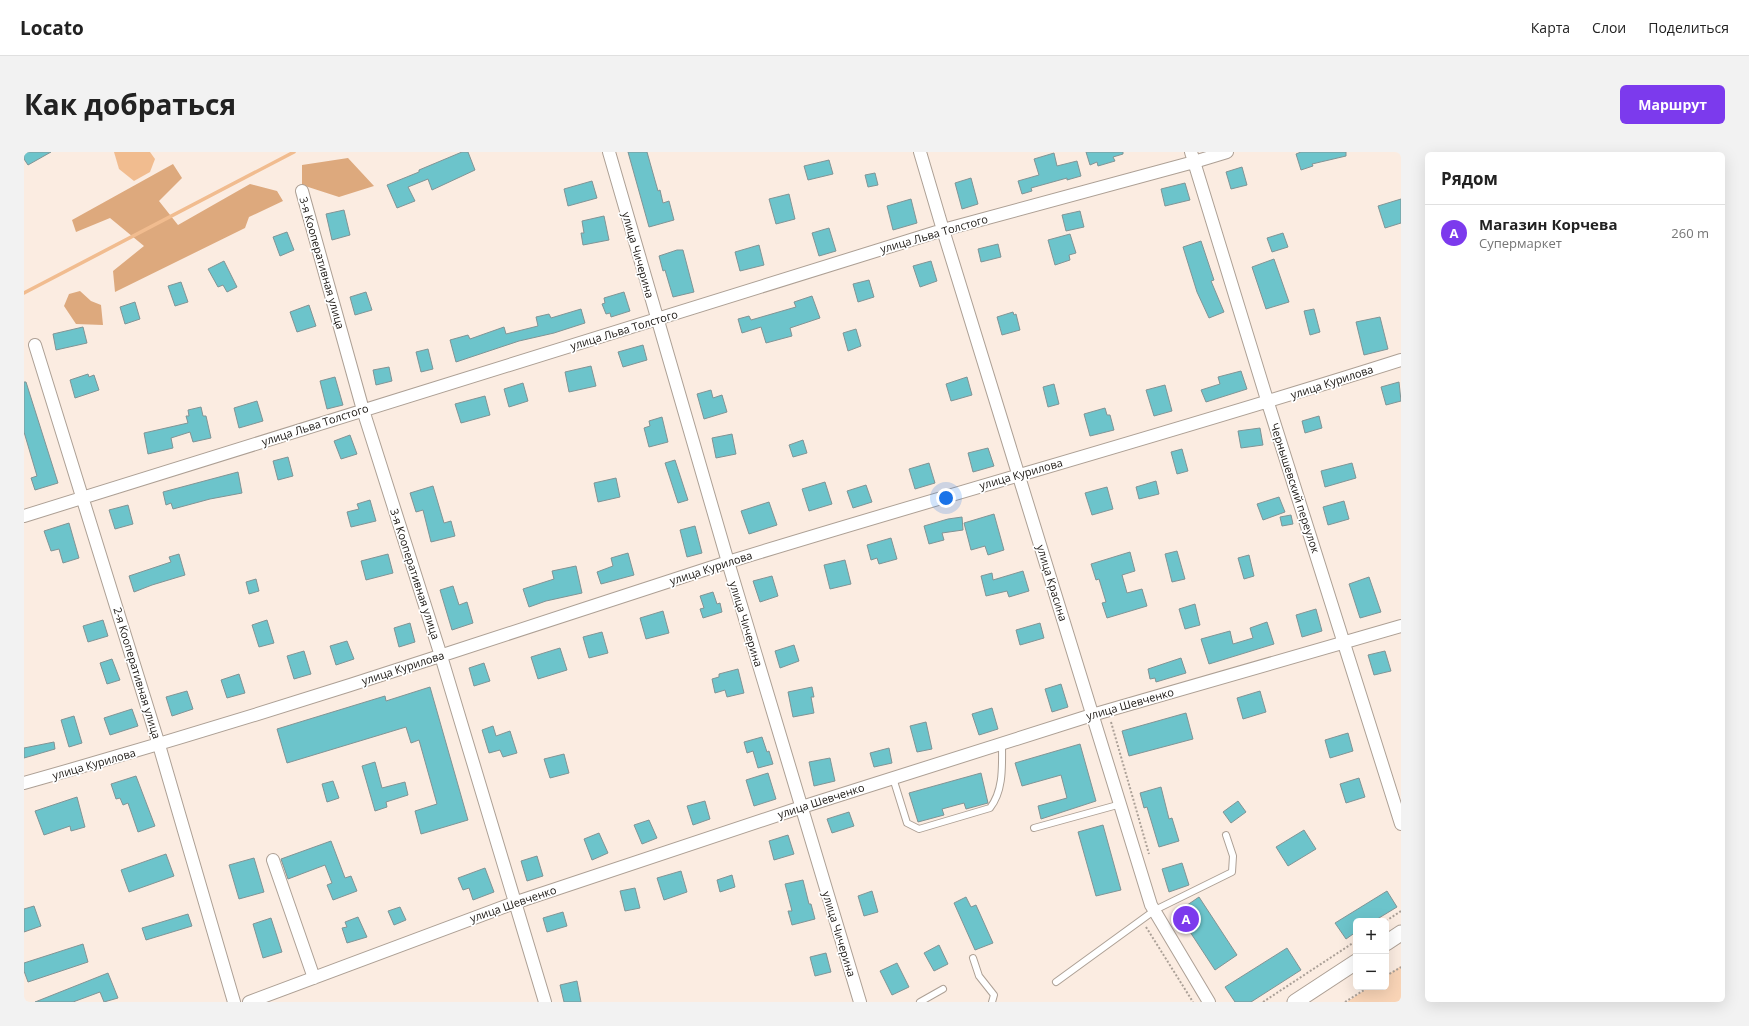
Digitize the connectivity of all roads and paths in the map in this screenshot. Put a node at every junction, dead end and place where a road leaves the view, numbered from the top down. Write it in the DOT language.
graph roads {
  1 [pos="609,152"];
  2 [pos="920,152"];
  3 [pos="1227,152"];
  4 [pos="1193,157"];
  5 [pos="302,191"];
  6 [pos="943,230"];
  7 [pos="656,320"];
  8 [pos="36,345"];
  9 [pos="1401,360"];
  10 [pos="1268,403"];
  11 [pos="363,410"];
  12 [pos="1018,475"];
  13 [pos="83,498"];
  14 [pos="24,516"];
  15 [pos="728,562"];
  16 [pos="1401,626"];
  17 [pos="1344,643"];
  18 [pos="441,656"];
  19 [pos="1108,710"];
  20 [pos="1092,715"];
  21 [pos="1002,744"];
  22 [pos="159,745"];
  23 [pos="893,778"];
  24 [pos="24,783"];
  25 [pos="1121,804"];
  26 [pos="802,807"];
  27 [pos="1401,824"];
  28 [pos="1034,828"];
  29 [pos="1226,836"];
  30 [pos="273,860"];
  31 [pos="1151,860"];
  32 [pos="514,903"];
  33 [pos="1155,910"];
  34 [pos="1401,911"];
  35 [pos="1389,919"];
  36 [pos="1142,920"];
  37 [pos="1401,933"];
  38 [pos="1389,941"];
  39 [pos="1353,943"];
  40 [pos="973,958"];
  41 [pos="1353,964"];
  42 [pos="1401,967"];
  43 [pos="1389,974"];
  44 [pos="314,978"];
  45 [pos="1056,982"];
  46 [pos="943,989"];
  47 [pos="1364,990"];
  48 [pos="234,1002"];
  49 [pos="248,1002"];
  50 [pos="545,1002"];
  51 [pos="860,1002"];
  52 [pos="920,1002"];
  53 [pos="992,1002"];
  54 [pos="1193,1002"];
  55 [pos="1209,1002"];
  56 [pos="1263,1002"];
  57 [pos="1295,1002"];
  58 [pos="1345,1002"];
  1 -- 7 [label="street, улица Чичерина"];
  2 -- 6 [label="street, улица Красина"];
  3 -- 4 [label="street, улица Льва Толстого"];
  4 -- 6 [label="street, улица Льва Толстого"];
  4 -- 10 [label="street, Чернышевский переулок"];
  5 -- 11 [label="street, 3-я Кооперативная улица"];
  6 -- 7 [label="street, улица Льва Толстого"];
  6 -- 12 [label="street, улица Красина"];
  7 -- 11 [label="street, улица Льва Толстого"];
  7 -- 15 [label="street, улица Чичерина"];
  8 -- 13 [label="street, 2-я Кооперативная улица"];
  9 -- 10 [label="street, улица Курилова"];
  10 -- 12 [label="street, улица Курилова"];
  10 -- 17 [label="street, Чернышевский переулок"];
  11 -- 13 [label="street, улица Льва Толстого"];
  11 -- 18 [label="street, 3-я Кооперативная улица"];
  12 -- 15 [label="street, улица Курилова"];
  12 -- 20 [label="street, улица Красина"];
  13 -- 14 [label="street, улица Льва Толстого"];
  13 -- 22 [label="street, 2-я Кооперативная улица"];
  15 -- 18 [label="street, улица Курилова"];
  15 -- 26 [label="street, улица Чичерина"];
  16 -- 17 [label="street, улица Шевченко"];
  17 -- 19 [label="street, улица Шевченко"];
  17 -- 27 [label="street, Чернышевский переулок"];
  18 -- 22 [label="street, улица Курилова"];
  18 -- 32 [label="street, 3-я Кооперативная улица"];
  19 -- 20 [label="street, улица Шевченко"];
  19 -- 31 [label="path"];
  20 -- 21 [label="street, улица Шевченко"];
  20 -- 25 [label="street, улица Красина"];
  21 -- 23 [label="street, улица Шевченко"];
  21 -- 23 [label="lane"];
  22 -- 24 [label="street, улица Курилова"];
  22 -- 48 [label="street, 2-я Кооперативная улица"];
  23 -- 26 [label="street, улица Шевченко"];
  25 -- 28 [label="lane"];
  25 -- 33 [label="street, улица Красина"];
  26 -- 32 [label="street, улица Шевченко"];
  26 -- 51 [label="street, улица Чичерина"];
  29 -- 33 [label="lane"];
  30 -- 44 [label="street"];
  32 -- 44 [label="street, улица Шевченко"];
  32 -- 50 [label="street, 3-я Кооперативная улица"];
  33 -- 36 [label="lane"];
  33 -- 55 [label="street, улица Красина"];
  34 -- 35 [label="path"];
  36 -- 45 [label="lane"];
  36 -- 54 [label="path"];
  37 -- 38 [label="street"];
  39 -- 56 [label="path"];
  40 -- 53 [label="lane"];
  41 -- 57 [label="street"];
  42 -- 43 [label="path"];
  44 -- 49 [label="street, улица Шевченко"];
  46 -- 52 [label="lane"];
  47 -- 58 [label="path"];
}
